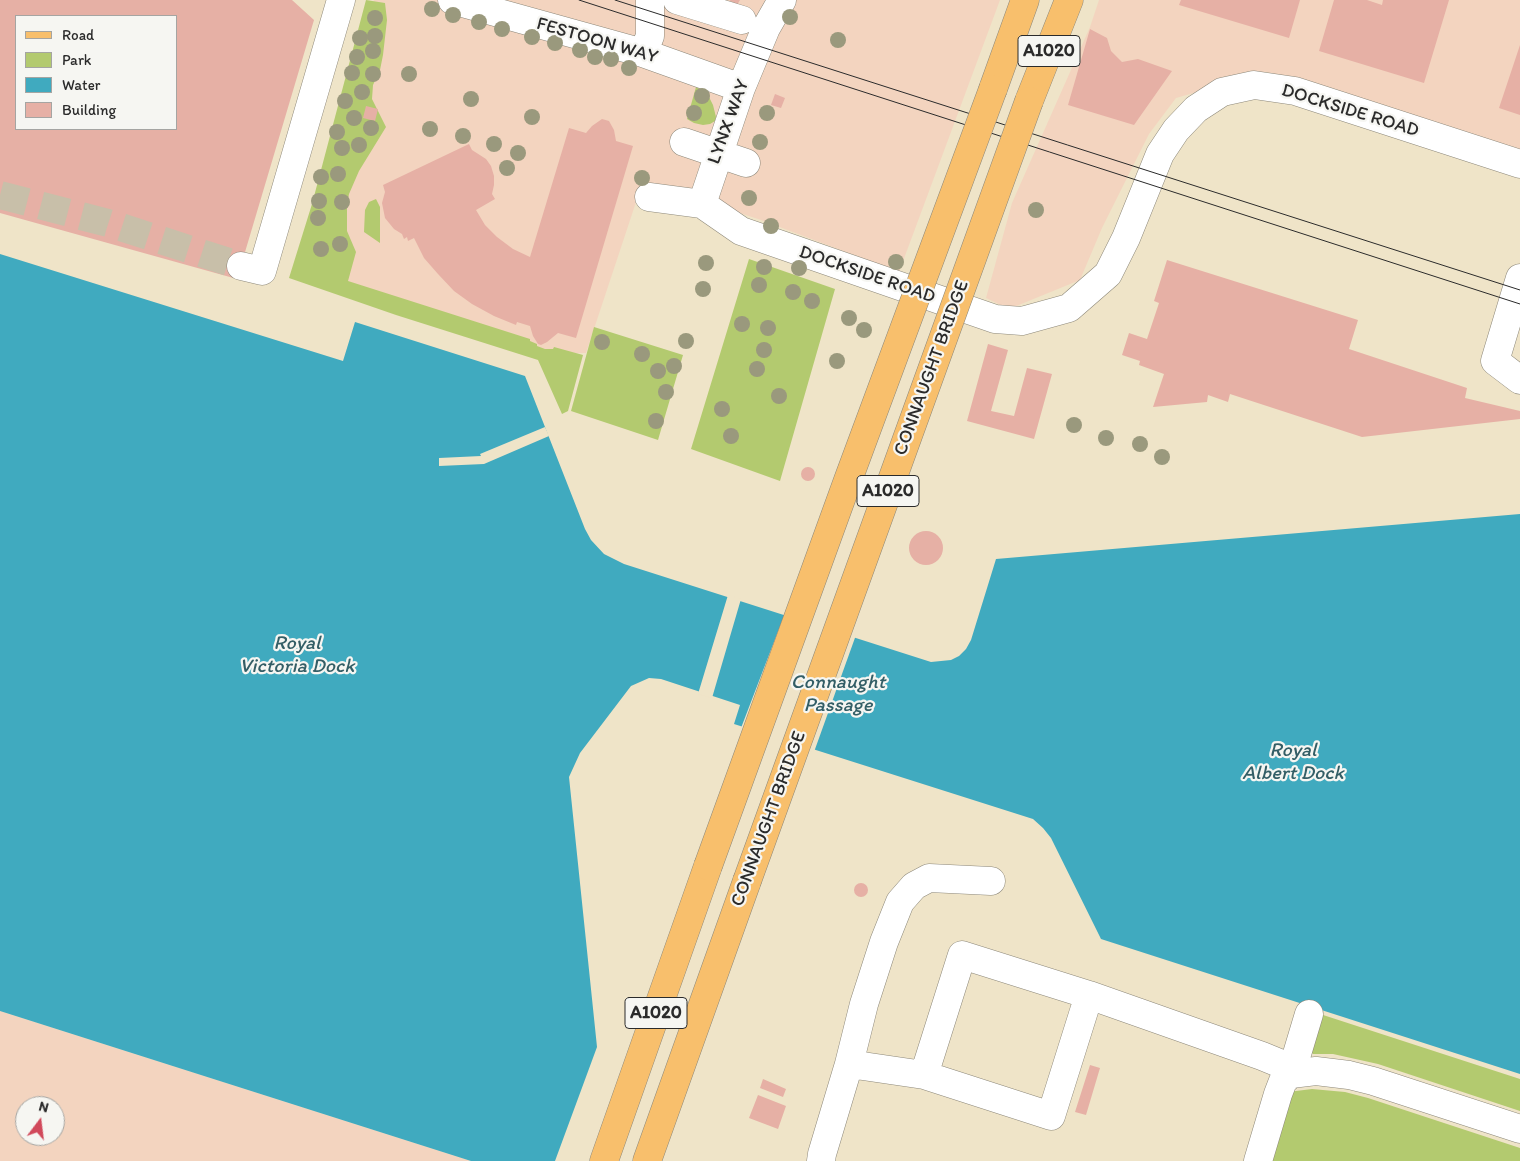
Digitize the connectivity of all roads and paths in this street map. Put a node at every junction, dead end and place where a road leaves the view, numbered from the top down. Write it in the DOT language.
graph roads {
  1 [pos="341,0"];
  2 [pos="452,0"];
  3 [pos="650,0"];
  4 [pos="677,0"];
  5 [pos="782,0"];
  6 [pos="1025,0"];
  7 [pos="1069,0"];
  8 [pos="742,20"];
  9 [pos="643,53"];
  10 [pos="740,88"];
  11 [pos="684,142"];
  12 [pos="717,154"];
  13 [pos="746,163"];
  14 [pos="1520,164"];
  15 [pos="649,197"];
  16 [pos="702,204"];
  17 [pos="241,266"];
  18 [pos="1520,278"];
  19 [pos="1520,380"];
  20 [pos="991,881"];
  21 [pos="1089,995"];
  22 [pos="1309,1014"];
  23 [pos="849,1064"];
  24 [pos="1291,1074"];
  25 [pos="924,1075"];
  26 [pos="1520,1129"];
  27 [pos="604,1161"];
  28 [pos="647,1161"];
  29 [pos="821,1161"];
  30 [pos="1258,1161"];
  1 -- 17 [label="street"];
  2 -- 9 [label="street, FESTOON WAY"];
  3 -- 9 [label="street"];
  4 -- 8 [label="street"];
  5 -- 10 [label="street, LYNX WAY"];
  6 -- 27 [label="main road, CONNAUGHT BRIDGE / A1020, bridge"];
  7 -- 28 [label="main road, CONNAUGHT BRIDGE / A1020, bridge"];
  9 -- 10 [label="street, FESTOON WAY"];
  10 -- 12 [label="street, LYNX WAY"];
  11 -- 12 [label="street"];
  12 -- 13 [label="street"];
  12 -- 16 [label="street, LYNX WAY"];
  14 -- 16 [label="street, DOCKSIDE ROAD"];
  15 -- 16 [label="street"];
  18 -- 19 [label="street"];
  20 -- 23 [label="street"];
  21 -- 24 [label="street"];
  21 -- 25 [label="street"];
  21 -- 25 [label="street"];
  22 -- 24 [label="street"];
  23 -- 25 [label="street"];
  23 -- 29 [label="street"];
  24 -- 26 [label="street"];
  24 -- 30 [label="street"];
}
